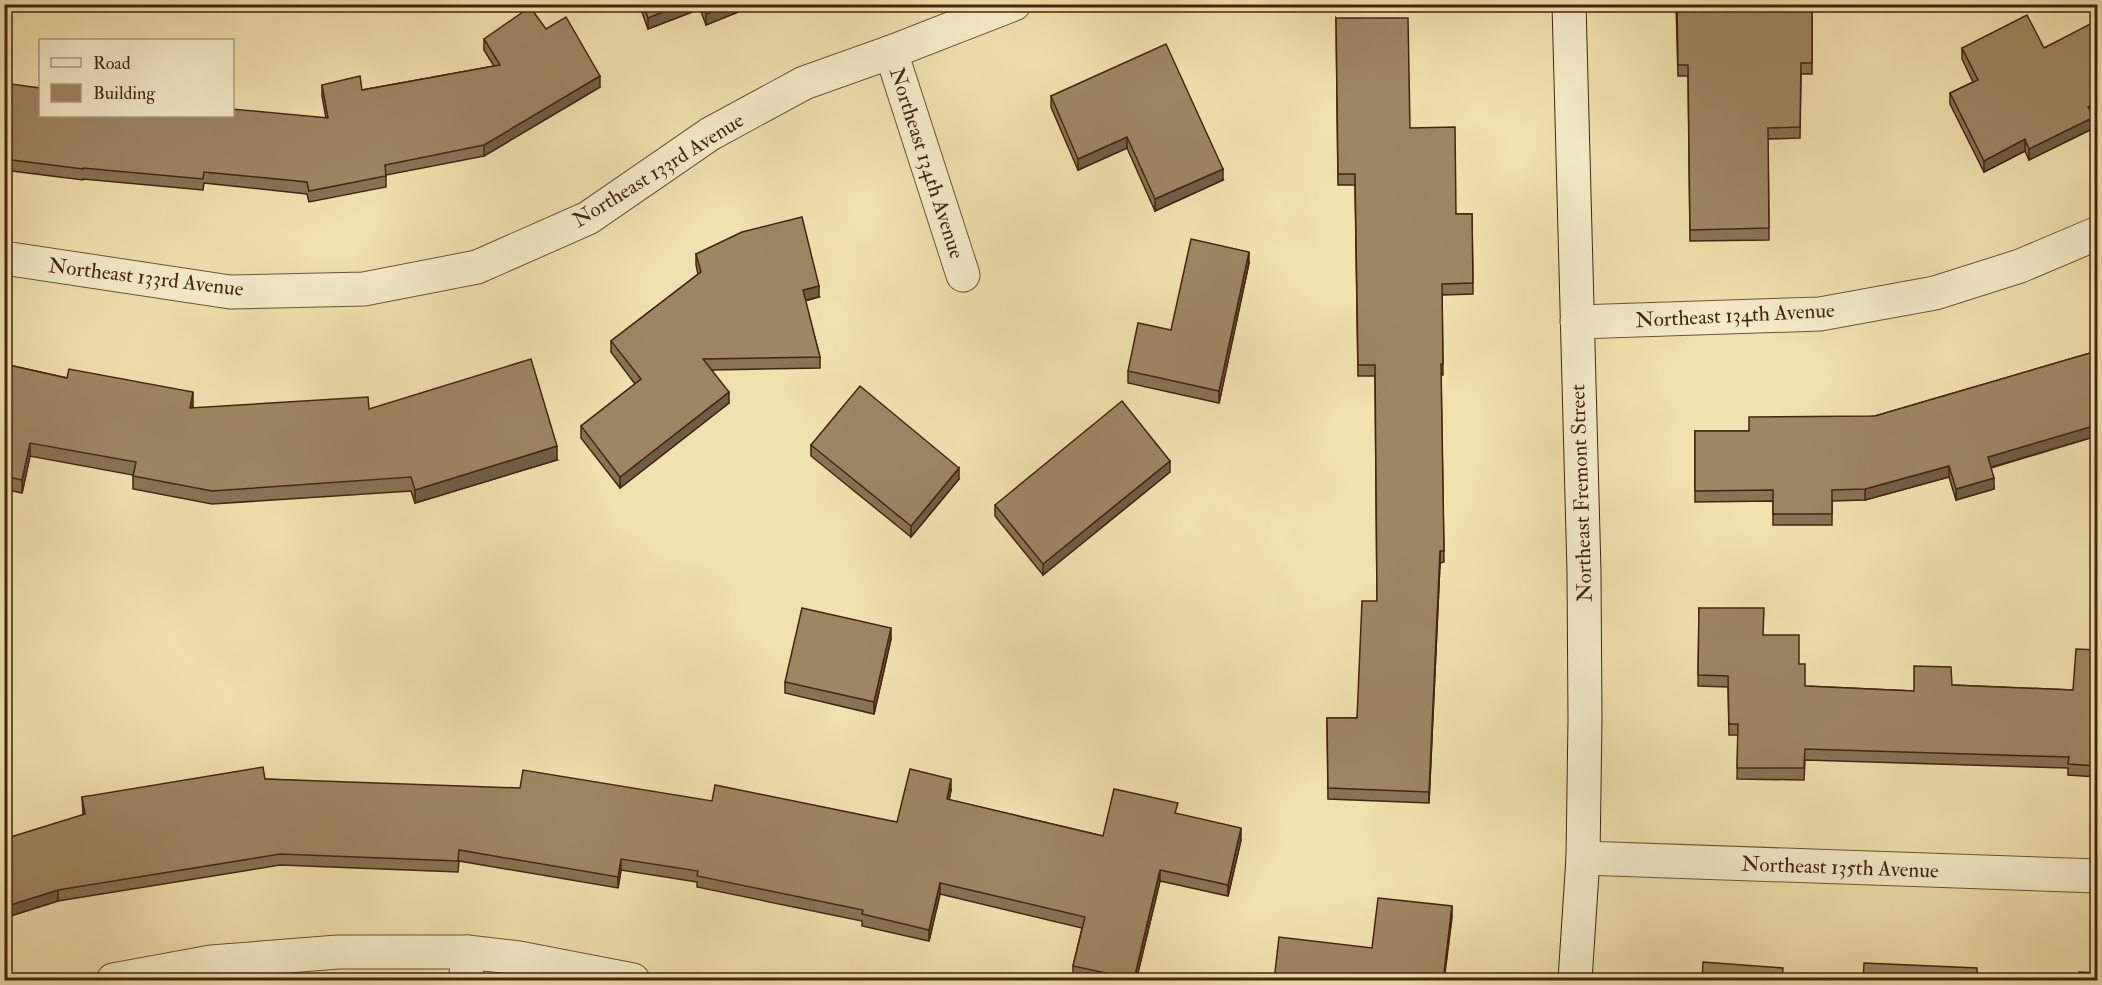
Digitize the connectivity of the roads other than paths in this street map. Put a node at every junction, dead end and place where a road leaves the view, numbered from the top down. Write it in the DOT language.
graph roads {
  1 [pos="1014,4"];
  2 [pos="1569,4"];
  3 [pos="891,52"];
  4 [pos="2097,233"];
  5 [pos="4,258"];
  6 [pos="963,275"];
  7 [pos="1576,322"];
  8 [pos="1583,858"];
  9 [pos="2097,876"];
  10 [pos="467,966"];
  11 [pos="113,981"];
  12 [pos="633,981"];
  13 [pos="1575,981"];
  1 -- 3 [label="street, Northeast 133rd Avenue"];
  2 -- 7 [label="street, Northeast Fremont Street"];
  3 -- 5 [label="street, Northeast 133rd Avenue"];
  3 -- 6 [label="street, Northeast 134th Avenue"];
  4 -- 7 [label="street, Northeast 134th Avenue"];
  7 -- 8 [label="street, Northeast Fremont Street"];
  8 -- 9 [label="street, Northeast 135th Avenue"];
  8 -- 13 [label="street, Northeast Fremont Street"];
  10 -- 11 [label="street"];
  10 -- 12 [label="street"];
}
